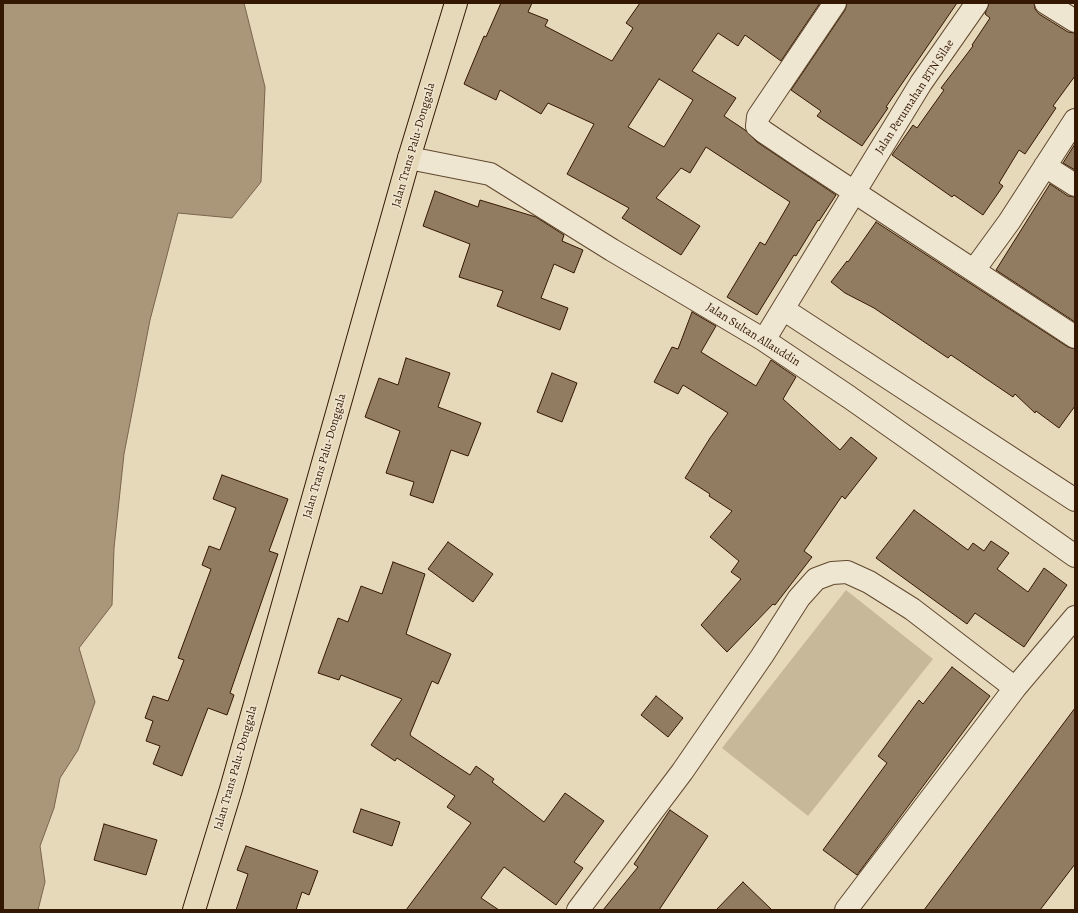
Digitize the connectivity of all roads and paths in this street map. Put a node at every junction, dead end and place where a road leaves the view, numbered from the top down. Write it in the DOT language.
graph roads {
  1 [pos="456,3"];
  2 [pos="835,3"];
  3 [pos="977,3"];
  4 [pos="1046,3"];
  5 [pos="1075,21"];
  6 [pos="1075,120"];
  7 [pos="410,158"];
  8 [pos="1045,166"];
  9 [pos="1075,185"];
  10 [pos="855,192"];
  11 [pos="974,270"];
  12 [pos="782,309"];
  13 [pos="1075,336"];
  14 [pos="764,340"];
  15 [pos="1075,500"];
  16 [pos="1075,556"];
  17 [pos="1075,617"];
  18 [pos="1015,688"];
  19 [pos="194,910"];
  20 [pos="578,910"];
  21 [pos="846,910"];
  1 -- 7 [label="highway, Jalan Trans Palu-Donggala"];
  2 -- 10 [label="street"];
  3 -- 10 [label="street, Jalan Perumahan BTN Silae"];
  4 -- 5 [label="street"];
  6 -- 8 [label="street"];
  7 -- 14 [label="street, Jalan Sultan Allauddin"];
  7 -- 19 [label="highway, Jalan Trans Palu-Donggala"];
  8 -- 9 [label="street"];
  8 -- 11 [label="street"];
  10 -- 11 [label="street"];
  10 -- 12 [label="street, Jalan Perumahan BTN Silae"];
  11 -- 13 [label="street"];
  12 -- 14 [label="street, Jalan Perumahan BTN Silae"];
  12 -- 15 [label="street"];
  14 -- 16 [label="street, Jalan Sultan Allauddin"];
  17 -- 18 [label="street"];
  18 -- 20 [label="street"];
  18 -- 21 [label="street"];
}
